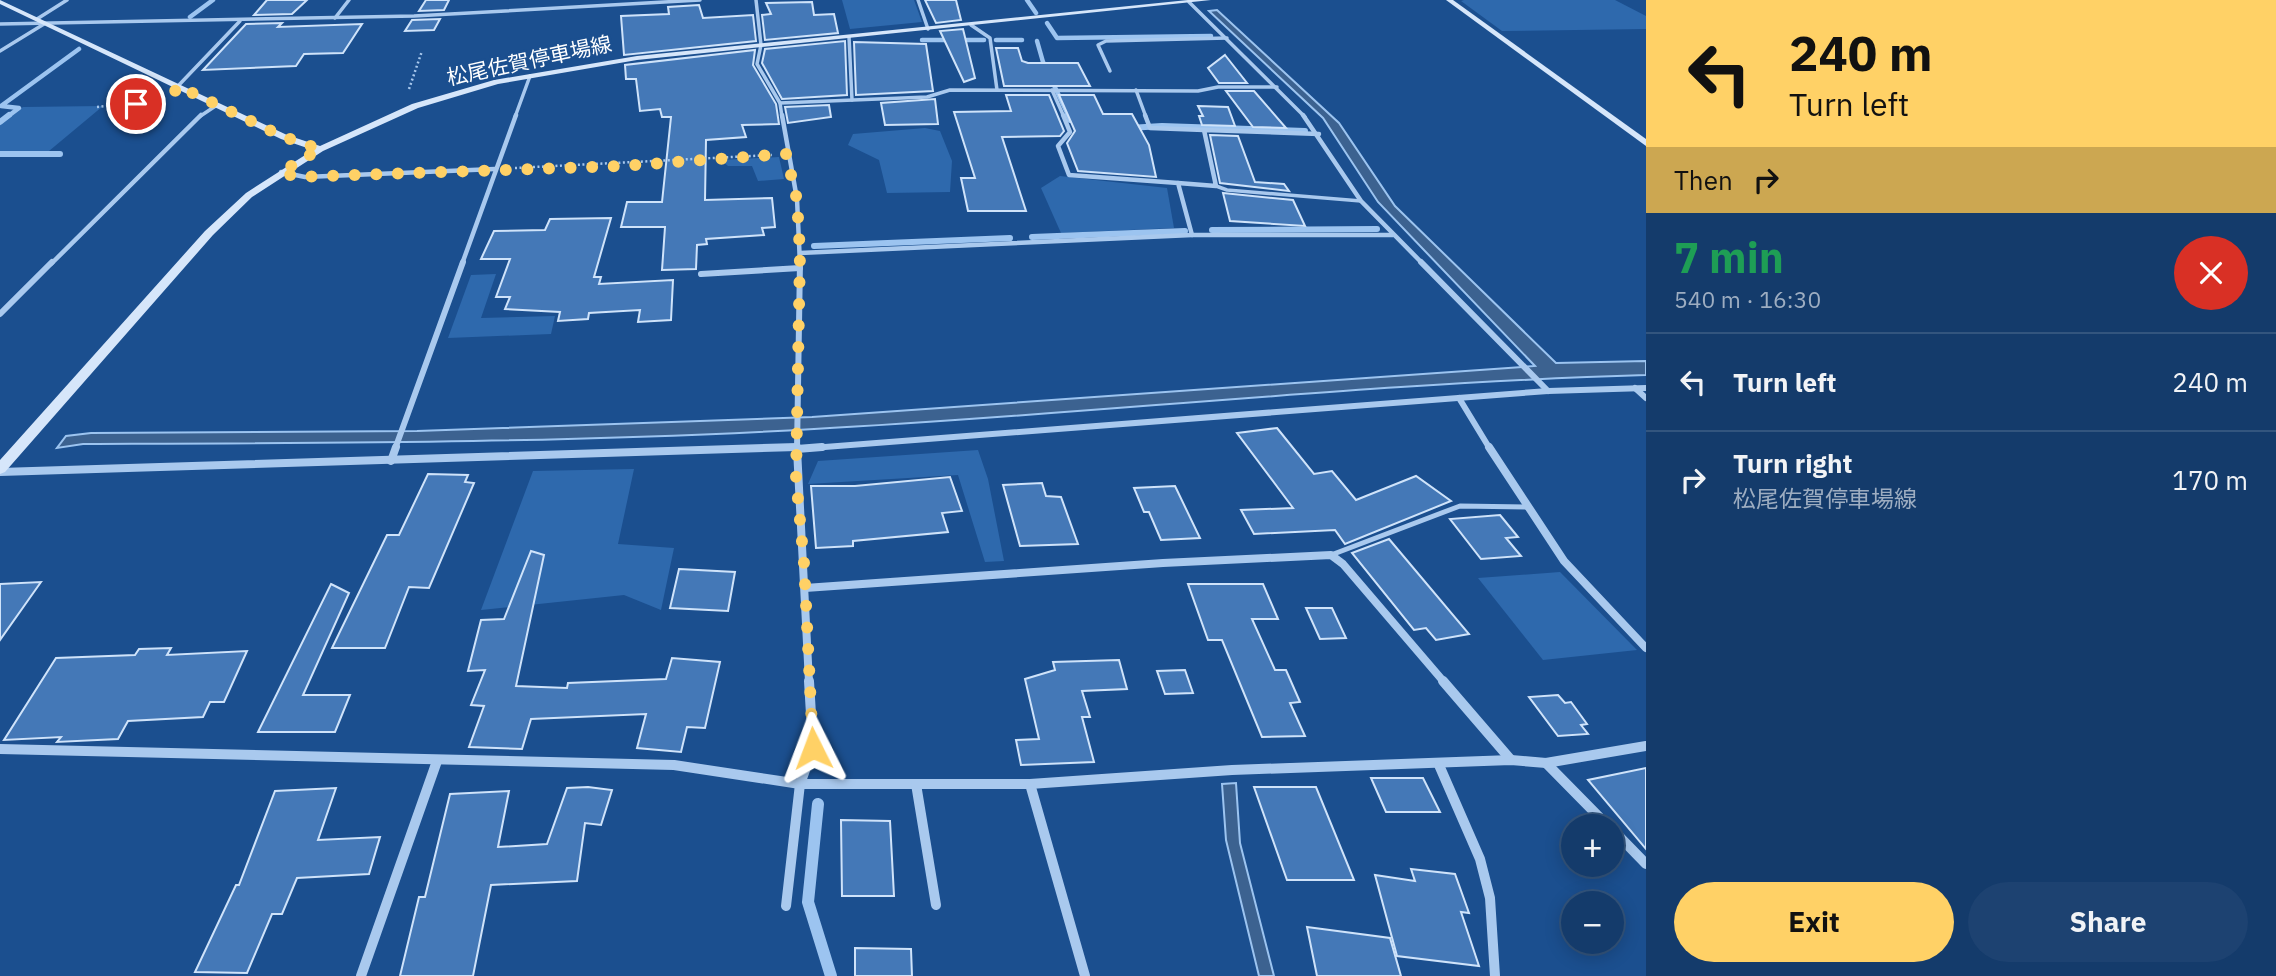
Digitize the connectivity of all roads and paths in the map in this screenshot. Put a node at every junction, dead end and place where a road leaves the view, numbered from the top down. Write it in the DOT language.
graph roads {
  1 [pos="67,0"];
  2 [pos="349,0"];
  3 [pos="569,0"];
  4 [pos="692,0"];
  5 [pos="699,0"];
  6 [pos="756,0"];
  7 [pos="918,0"];
  8 [pos="1209,0"];
  9 [pos="1449,0"];
  10 [pos="0,1"];
  11 [pos="1189,2"];
  12 [pos="565,8"];
  13 [pos="335,18"];
  14 [pos="241,20"];
  15 [pos="41,21"];
  16 [pos="0,24"];
  17 [pos="971,25"];
  18 [pos="928,29"];
  19 [pos="849,37"];
  20 [pos="1228,38"];
  21 [pos="761,46"];
  22 [pos="0,51"];
  23 [pos="422,51"];
  24 [pos="1110,71"];
  25 [pos="530,76"];
  26 [pos="178,86"];
  27 [pos="1278,88"];
  28 [pos="998,90"];
  29 [pos="1052,90"];
  30 [pos="1136,90"];
  31 [pos="852,100"];
  32 [pos="780,103"];
  33 [pos="217,105"];
  34 [pos="415,106"];
  35 [pos="97,107"];
  36 [pos="1204,130"];
  37 [pos="1319,134"];
  38 [pos="1646,143"];
  39 [pos="320,149"];
  40 [pos="786,154"];
  41 [pos="495,169"];
  42 [pos="281,172"];
  43 [pos="1178,183"];
  44 [pos="1216,186"];
  45 [pos="1361,201"];
  46 [pos="1192,235"];
  47 [pos="1393,235"];
  48 [pos="800,253"];
  49 [pos="800,268"];
  50 [pos="701,274"];
  51 [pos="0,314"];
  52 [pos="1635,388"];
  53 [pos="1646,388"];
  54 [pos="1548,391"];
  55 [pos="1459,398"];
  56 [pos="1646,398"];
  57 [pos="797,449"];
  58 [pos="391,461"];
  59 [pos="0,470"];
  60 [pos="1526,507"];
  61 [pos="1331,555"];
  62 [pos="805,587"];
  63 [pos="1646,648"];
  64 [pos="1646,746"];
  65 [pos="0,749"];
  66 [pos="1511,760"];
  67 [pos="437,761"];
  68 [pos="1546,763"];
  69 [pos="1439,765"];
  70 [pos="800,784"];
  71 [pos="1030,784"];
  72 [pos="916,785"];
  73 [pos="1596,814"];
  74 [pos="1624,842"];
  75 [pos="1646,864"];
  76 [pos="936,905"];
  77 [pos="786,906"];
  78 [pos="361,976"];
  79 [pos="1085,976"];
  80 [pos="1494,976"];
  1 -- 15 [label="street"];
  2 -- 13 [label="street"];
  3 -- 12 [label="street"];
  4 -- 5 [label="street"];
  4 -- 12 [label="street"];
  6 -- 21 [label="street"];
  7 -- 18 [label="street"];
  8 -- 11 [label="main road, 松尾佐賀停車場線"];
  9 -- 38 [label="main road"];
  10 -- 15 [label="main road"];
  11 -- 17 [label="main road, 松尾佐賀停車場線"];
  11 -- 20 [label="street"];
  12 -- 13 [label="street"];
  13 -- 14 [label="street"];
  14 -- 15 [label="street"];
  14 -- 26 [label="street"];
  15 -- 16 [label="street"];
  15 -- 22 [label="street"];
  15 -- 26 [label="main road"];
  17 -- 18 [label="main road, 松尾佐賀停車場線"];
  17 -- 28 [label="street"];
  18 -- 19 [label="main road, 松尾佐賀停車場線"];
  19 -- 21 [label="main road, 松尾佐賀停車場線"];
  19 -- 31 [label="street"];
  20 -- 24 [label="street"];
  20 -- 27 [label="street"];
  21 -- 25 [label="main road, 松尾佐賀停車場線"];
  21 -- 32 [label="street"];
  23 -- 34 [label="path"];
  25 -- 34 [label="main road, 松尾佐賀停車場線"];
  25 -- 41 [label="street"];
  26 -- 33 [label="main road"];
  26 -- 35 [label="path"];
  27 -- 30 [label="street"];
  27 -- 37 [label="street"];
  28 -- 29 [label="street"];
  28 -- 31 [label="street"];
  29 -- 30 [label="street"];
  29 -- 43 [label="street"];
  30 -- 36 [label="street"];
  31 -- 32 [label="street"];
  32 -- 40 [label="street"];
  33 -- 39 [label="main road"];
  33 -- 51 [label="street"];
  34 -- 39 [label="main road, 松尾佐賀停車場線"];
  36 -- 37 [label="street"];
  36 -- 44 [label="street"];
  37 -- 45 [label="street"];
  39 -- 42 [label="main road, 松尾佐賀停車場線"];
  40 -- 41 [label="path"];
  40 -- 48 [label="street"];
  41 -- 42 [label="street"];
  41 -- 58 [label="street"];
  42 -- 59 [label="main road, 松尾佐賀停車場線"];
  43 -- 44 [label="street"];
  43 -- 46 [label="street"];
  44 -- 45 [label="lane"];
  45 -- 47 [label="street"];
  46 -- 47 [label="street"];
  46 -- 48 [label="street"];
  47 -- 54 [label="street"];
  48 -- 49 [label="street"];
  49 -- 50 [label="street"];
  49 -- 57 [label="street"];
  52 -- 53 [label="street"];
  52 -- 54 [label="street"];
  52 -- 56 [label="street"];
  54 -- 55 [label="street"];
  55 -- 57 [label="street"];
  55 -- 60 [label="street"];
  57 -- 58 [label="street"];
  57 -- 62 [label="street"];
  58 -- 59 [label="street"];
  60 -- 61 [label="lane"];
  60 -- 63 [label="street"];
  61 -- 62 [label="street"];
  61 -- 66 [label="street"];
  62 -- 70 [label="street"];
  64 -- 68 [label="street"];
  65 -- 67 [label="street"];
  66 -- 68 [label="street"];
  66 -- 69 [label="street"];
  67 -- 70 [label="street"];
  67 -- 78 [label="street"];
  68 -- 73 [label="street"];
  69 -- 71 [label="street"];
  69 -- 80 [label="street"];
  70 -- 72 [label="street"];
  70 -- 77 [label="street"];
  71 -- 72 [label="street"];
  71 -- 79 [label="street"];
  72 -- 76 [label="street"];
  74 -- 75 [label="street"];
}
